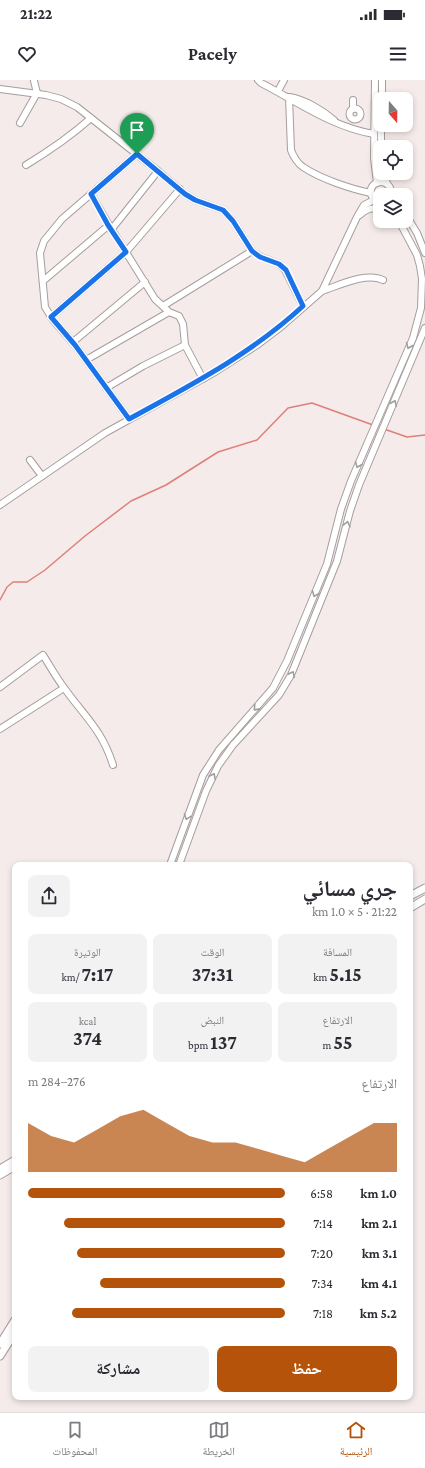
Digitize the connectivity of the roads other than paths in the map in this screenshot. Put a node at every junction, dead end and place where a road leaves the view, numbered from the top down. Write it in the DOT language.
graph roads {
  1 [pos="258,80"];
  2 [pos="284,80"];
  3 [pos="375,80"];
  4 [pos="382,80"];
  5 [pos="34,81"];
  6 [pos="0,89"];
  7 [pos="278,91"];
  8 [pos="27,92"];
  9 [pos="382,92"];
  10 [pos="37,93"];
  11 [pos="288,97"];
  12 [pos="353,100"];
  13 [pos="91,118"];
  14 [pos="20,123"];
  15 [pos="356,130"];
  16 [pos="374,134"];
  17 [pos="137,154"];
  18 [pos="26,165"];
  19 [pos="158,170"];
  20 [pos="386,180"];
  21 [pos="376,183"];
  22 [pos="387,184"];
  23 [pos="389,188"];
  24 [pos="180,189"];
  25 [pos="91,194"];
  26 [pos="371,194"];
  27 [pos="373,196"];
  28 [pos="373,202"];
  29 [pos="373,208"];
  30 [pos="357,217"];
  31 [pos="413,226"];
  32 [pos="110,227"];
  33 [pos="403,228"];
  34 [pos="252,251"];
  35 [pos="126,252"];
  36 [pos="425,253"];
  37 [pos="383,280"];
  38 [pos="43,281"];
  39 [pos="145,282"];
  40 [pos="322,291"];
  41 [pos="305,305"];
  42 [pos="163,306"];
  43 [pos="169,312"];
  44 [pos="51,317"];
  45 [pos="425,328"];
  46 [pos="73,342"];
  47 [pos="185,345"];
  48 [pos="86,360"];
  49 [pos="203,379"];
  50 [pos="106,388"];
  51 [pos="129,419"];
  52 [pos="30,460"];
  53 [pos="42,476"];
  54 [pos="0,504"];
  55 [pos="0,687"];
  56 [pos="64,688"];
  57 [pos="0,729"];
  58 [pos="113,765"];
  59 [pos="171,862"];
  60 [pos="180,862"];
  61 [pos="424,889"];
  62 [pos="413,894"];
  63 [pos="413,897"];
  64 [pos="425,898"];
  65 [pos="413,903"];
  66 [pos="413,906"];
  67 [pos="12,1163"];
  68 [pos="12,1163"];
  69 [pos="0,1169"];
  70 [pos="0,1175"];
  71 [pos="12,1325"];
  72 [pos="12,1337"];
  73 [pos="0,1344"];
  74 [pos="0,1356"];
  1 -- 7 [label="street"];
  2 -- 7 [label="street"];
  3 -- 16 [label="street"];
  4 -- 9 [label="street"];
  5 -- 8 [label="street"];
  5 -- 10 [label="street"];
  6 -- 8 [label="street"];
  7 -- 11 [label="street"];
  8 -- 10 [label="street"];
  10 -- 13 [label="street"];
  10 -- 14 [label="street"];
  11 -- 15 [label="street"];
  11 -- 26 [label="street"];
  12 -- 15 [label="street"];
  13 -- 17 [label="street"];
  13 -- 18 [label="street"];
  15 -- 16 [label="street"];
  16 -- 21 [label="street"];
  17 -- 19 [label="street"];
  17 -- 25 [label="street"];
  19 -- 24 [label="street"];
  19 -- 32 [label="street"];
  20 -- 22 [label="street"];
  21 -- 22 [label="street"];
  21 -- 26 [label="street"];
  22 -- 23 [label="street"];
  24 -- 34 [label="street"];
  24 -- 35 [label="street"];
  25 -- 32 [label="street"];
  25 -- 38 [label="street"];
  26 -- 27 [label="street"];
  28 -- 30 [label="street"];
  29 -- 30 [label="street"];
  30 -- 40 [label="street"];
  31 -- 36 [label="street"];
  32 -- 35 [label="street"];
  32 -- 38 [label="street"];
  33 -- 59 [label="street, one-way"];
  34 -- 41 [label="street"];
  34 -- 42 [label="street"];
  35 -- 39 [label="street"];
  35 -- 44 [label="street"];
  37 -- 40 [label="street"];
  38 -- 44 [label="street"];
  39 -- 42 [label="street"];
  39 -- 46 [label="street"];
  40 -- 41 [label="street"];
  41 -- 49 [label="street"];
  42 -- 43 [label="street"];
  43 -- 47 [label="street"];
  43 -- 48 [label="street"];
  44 -- 46 [label="street"];
  60 -- 45 [label="street, one-way"];
  46 -- 48 [label="street"];
  47 -- 49 [label="street"];
  47 -- 50 [label="street"];
  48 -- 50 [label="street"];
  49 -- 51 [label="street"];
  50 -- 51 [label="street"];
  51 -- 53 [label="street"];
  52 -- 53 [label="street"];
  53 -- 54 [label="street"];
  55 -- 56 [label="street"];
  56 -- 57 [label="street"];
  56 -- 58 [label="street"];
  61 -- 62 [label="main road"];
  61 -- 63 [label="main road"];
  64 -- 65 [label="main road"];
  64 -- 66 [label="main road"];
  67 -- 69 [label="main road"];
  68 -- 70 [label="main road"];
  71 -- 73 [label="main road"];
  72 -- 74 [label="main road"];
}
